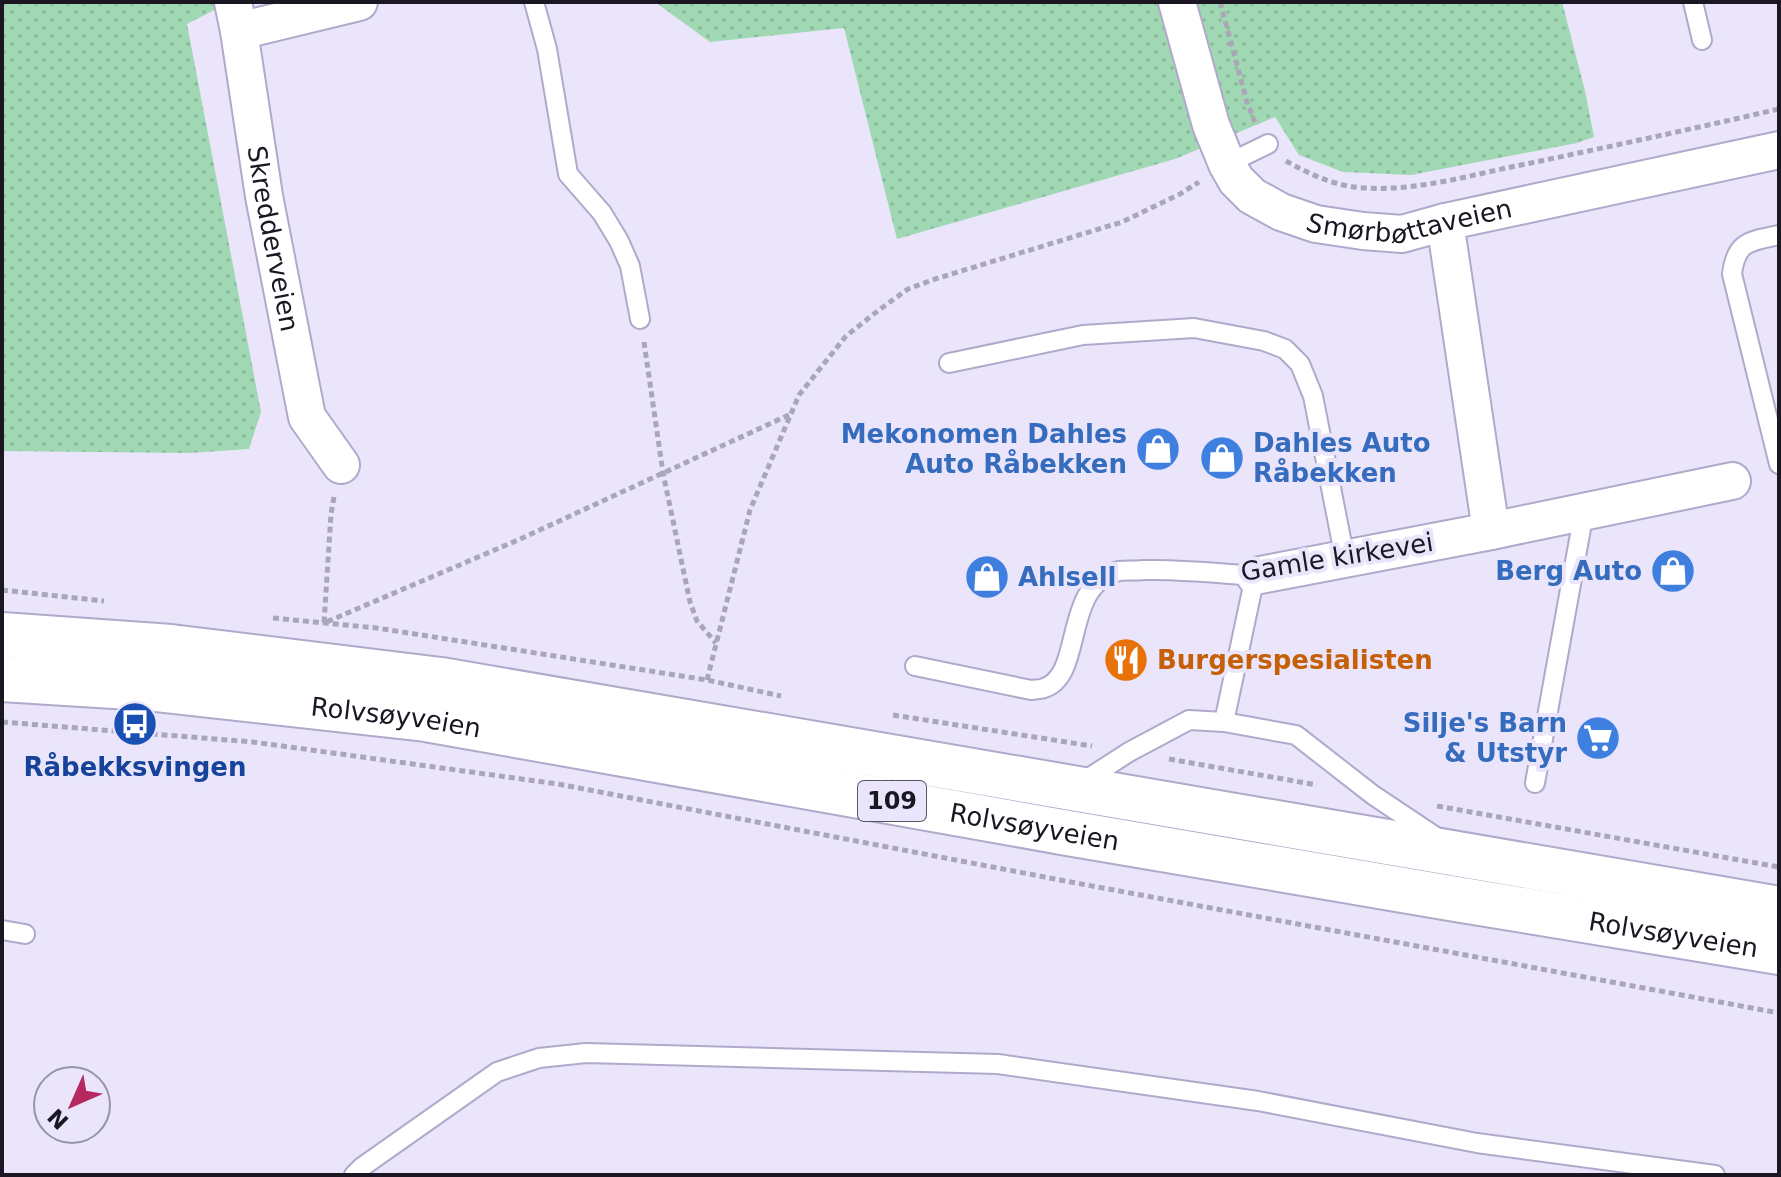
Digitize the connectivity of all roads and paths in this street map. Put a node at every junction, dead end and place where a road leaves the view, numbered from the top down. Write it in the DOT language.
graph roads {
  1 [pos="359,2"];
  2 [pos="534,2"];
  3 [pos="1177,2"];
  4 [pos="1220,2"];
  5 [pos="1693,2"];
  6 [pos="236,17"];
  7 [pos="1702,40"];
  8 [pos="1779,109"];
  9 [pos="1268,144"];
  10 [pos="1779,150"];
  11 [pos="1227,164"];
  12 [pos="1445,222"];
  13 [pos="1779,235"];
  14 [pos="640,319"];
  15 [pos="949,363"];
  16 [pos="791,414"];
  17 [pos="1779,464"];
  18 [pos="341,465"];
  19 [pos="663,473"];
  20 [pos="1732,481"];
  21 [pos="1584,512"];
  22 [pos="1491,531"];
  23 [pos="1345,559"];
  24 [pos="1255,576"];
  25 [pos="2,635"];
  26 [pos="717,644"];
  27 [pos="915,666"];
  28 [pos="2,679"];
  29 [pos="707,680"];
  30 [pos="2,722"];
  31 [pos="1224,722"];
  32 [pos="1535,783"];
  33 [pos="1074,788"];
  34 [pos="1465,856"];
  35 [pos="1779,909"];
  36 [pos="2,930"];
  37 [pos="25,934"];
  38 [pos="1779,952"];
  39 [pos="1779,1013"];
  40 [pos="354,1175"];
  41 [pos="1715,1175"];
  1 -- 6 [label="street"];
  2 -- 14 [label="lane"];
  3 -- 11 [label="street, Smørbøttaveien"];
  4 -- 9 [label="path"];
  5 -- 7 [label="lane"];
  6 -- 18 [label="street, Skredderveien"];
  8 -- 9 [label="path"];
  9 -- 11 [label="lane"];
  10 -- 12 [label="street, Smørbøttaveien"];
  11 -- 12 [label="street, Smørbøttaveien"];
  11 -- 16 [label="path"];
  12 -- 22 [label="street"];
  13 -- 17 [label="lane"];
  14 -- 19 [label="path"];
  15 -- 23 [label="lane"];
  16 -- 19 [label="path"];
  16 -- 26 [label="path"];
  18 -- 19 [label="path"];
  19 -- 26 [label="path"];
  20 -- 21 [label="street, Gamle kirkevei"];
  21 -- 22 [label="street, Gamle kirkevei"];
  21 -- 32 [label="lane"];
  22 -- 23 [label="street, Gamle kirkevei"];
  23 -- 24 [label="street, Gamle kirkevei"];
  24 -- 27 [label="lane, Gamle kirkevei"];
  24 -- 31 [label="lane"];
  25 -- 33 [label="main road, Rolvsøyveien / 109"];
  26 -- 29 [label="path"];
  28 -- 38 [label="main road, Rolvsøyveien / 109"];
  30 -- 39 [label="path"];
  31 -- 33 [label="lane"];
  31 -- 34 [label="lane"];
  33 -- 34 [label="main road, Rolvsøyveien / 109"];
  34 -- 35 [label="main road, Rolvsøyveien / 109"];
  36 -- 37 [label="lane"];
  40 -- 41 [label="lane"];
}
